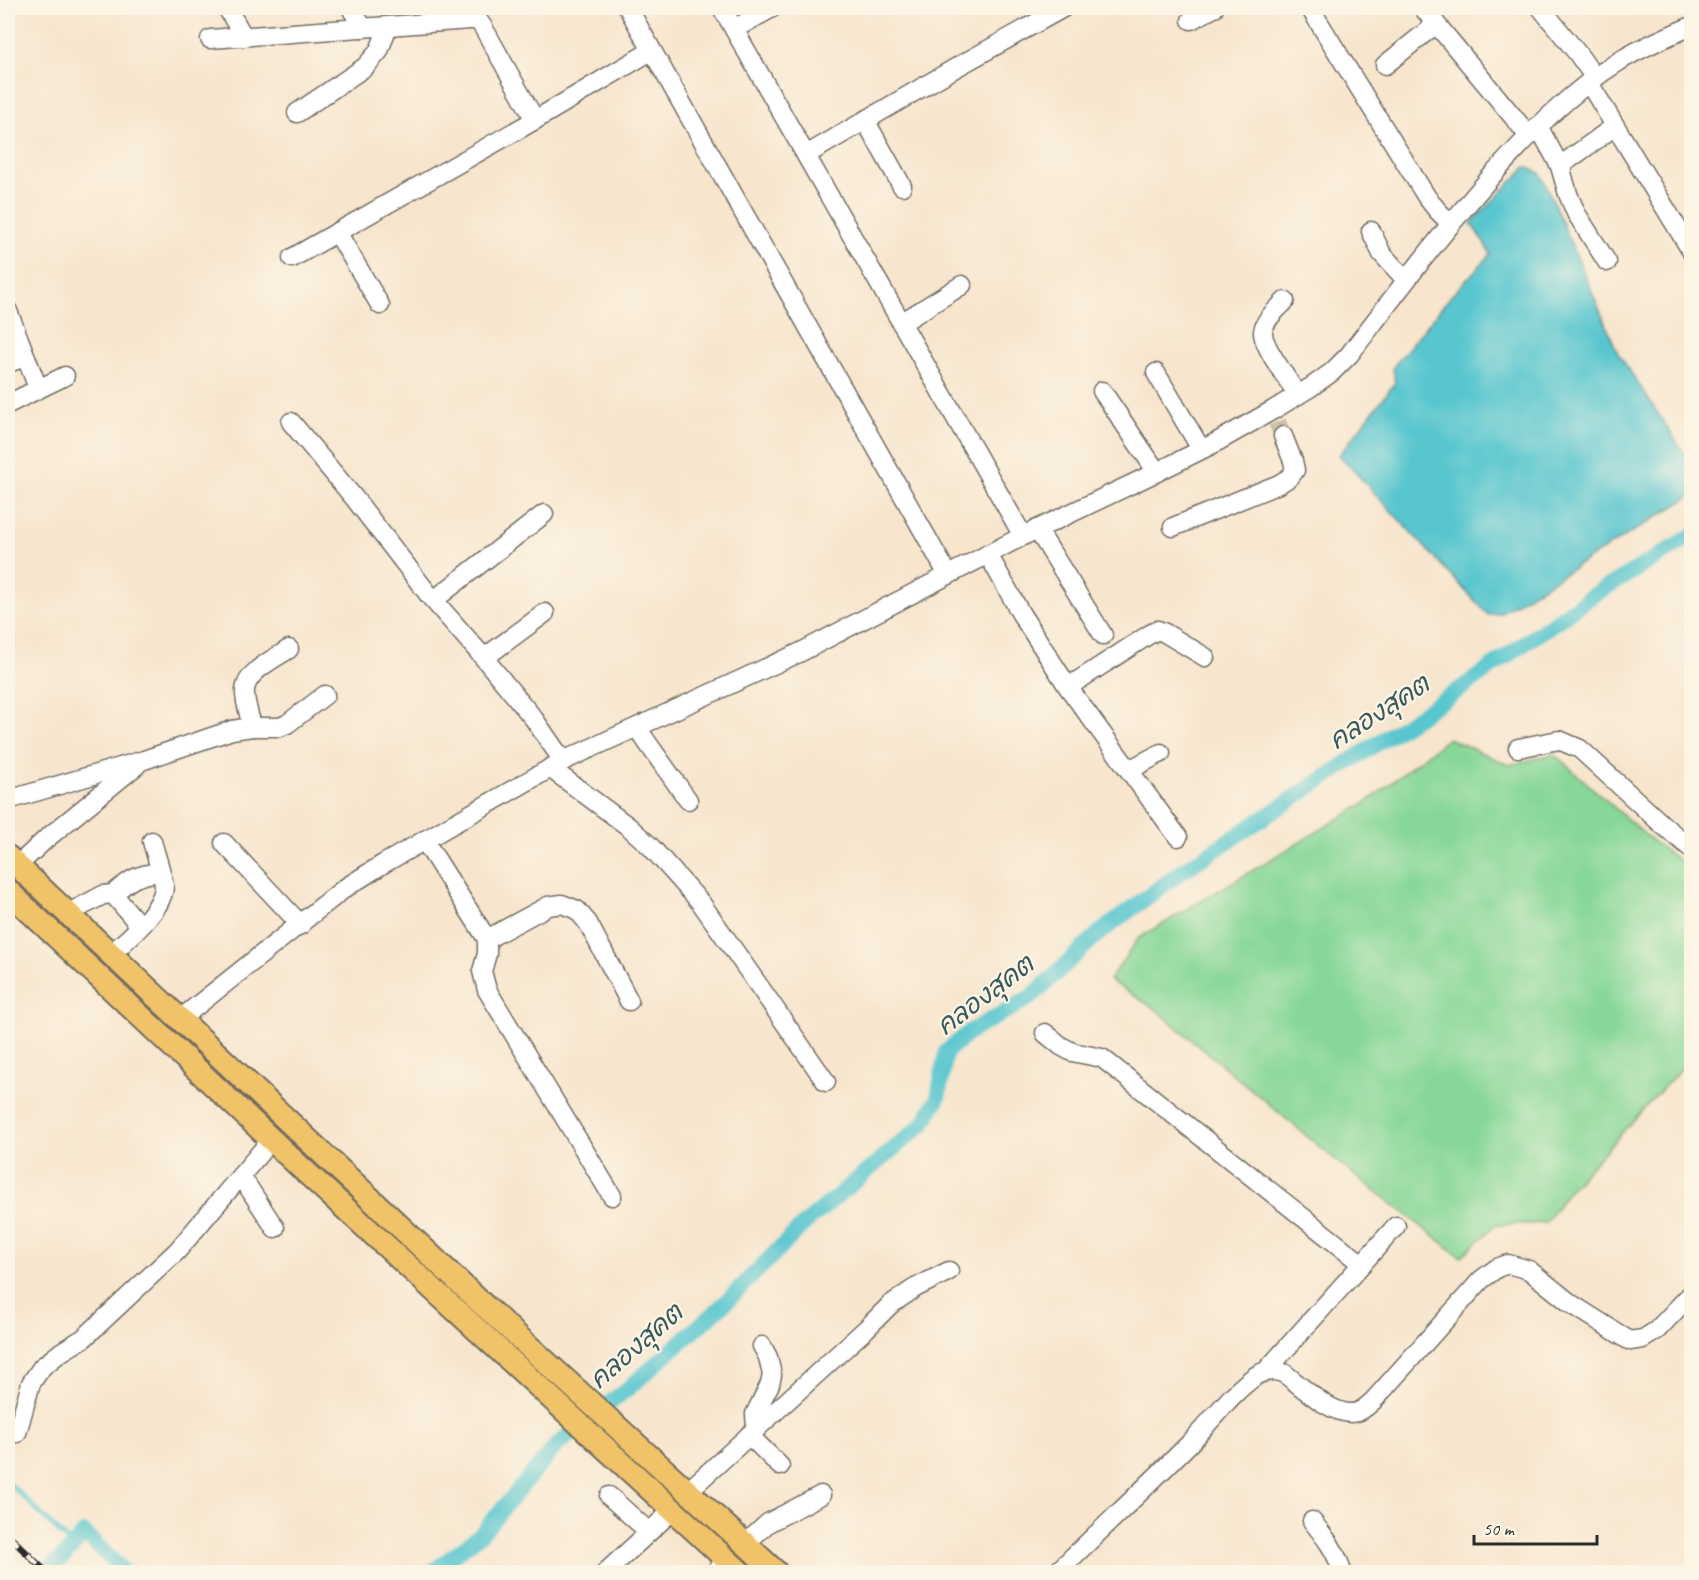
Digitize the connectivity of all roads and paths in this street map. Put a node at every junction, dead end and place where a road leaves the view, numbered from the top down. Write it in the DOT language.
graph roads {
  1 [pos="227,8"];
  2 [pos="351,8"];
  3 [pos="628,8"];
  4 [pos="722,8"];
  5 [pos="772,8"];
  6 [pos="1063,8"];
  7 [pos="1214,8"];
  8 [pos="1310,8"];
  9 [pos="1423,8"];
  10 [pos="1541,8"];
  11 [pos="467,14"];
  12 [pos="1191,20"];
  13 [pos="1436,24"];
  14 [pos="388,26"];
  15 [pos="1692,26"];
  16 [pos="363,27"];
  17 [pos="734,29"];
  18 [pos="244,37"];
  19 [pos="210,39"];
  20 [pos="651,51"];
  21 [pos="1385,65"];
  22 [pos="1592,81"];
  23 [pos="297,113"];
  24 [pos="535,120"];
  25 [pos="865,120"];
  26 [pos="1615,126"];
  27 [pos="1533,131"];
  28 [pos="806,155"];
  29 [pos="1560,166"];
  30 [pos="903,186"];
  31 [pos="1450,223"];
  32 [pos="1371,231"];
  33 [pos="337,232"];
  34 [pos="1692,252"];
  35 [pos="292,258"];
  36 [pos="1607,262"];
  37 [pos="1406,280"];
  38 [pos="962,285"];
  39 [pos="1285,301"];
  40 [pos="380,305"];
  41 [pos="8,311"];
  42 [pos="901,323"];
  43 [pos="25,357"];
  44 [pos="8,363"];
  45 [pos="1156,373"];
  46 [pos="65,376"];
  47 [pos="38,388"];
  48 [pos="1102,392"];
  49 [pos="1298,395"];
  50 [pos="8,404"];
  51 [pos="291,422"];
  52 [pos="1278,423"];
  53 [pos="1201,449"];
  54 [pos="1157,472"];
  55 [pos="544,514"];
  56 [pos="1173,527"];
  57 [pos="1030,532"];
  58 [pos="987,554"];
  59 [pos="948,574"];
  60 [pos="434,600"];
  61 [pos="545,613"];
  62 [pos="1103,635"];
  63 [pos="289,649"];
  64 [pos="1205,657"];
  65 [pos="484,658"];
  66 [pos="1068,687"];
  67 [pos="326,695"];
  68 [pos="252,727"];
  69 [pos="637,728"];
  70 [pos="1518,748"];
  71 [pos="1161,753"];
  72 [pos="144,760"];
  73 [pos="557,764"];
  74 [pos="1129,770"];
  75 [pos="8,800"];
  76 [pos="688,800"];
  77 [pos="1178,837"];
  78 [pos="424,840"];
  79 [pos="152,841"];
  80 [pos="224,843"];
  81 [pos="1692,849"];
  82 [pos="12,861"];
  83 [pos="160,872"];
  84 [pos="8,891"];
  85 [pos="113,894"];
  86 [pos="67,914"];
  87 [pos="301,925"];
  88 [pos="140,926"];
  89 [pos="487,939"];
  90 [pos="110,955"];
  91 [pos="629,1001"];
  92 [pos="179,1020"];
  93 [pos="1045,1033"];
  94 [pos="161,1037"];
  95 [pos="826,1082"];
  96 [pos="271,1140"];
  97 [pos="241,1176"];
  98 [pos="612,1196"];
  99 [pos="1396,1226"];
  100 [pos="275,1228"];
  101 [pos="1362,1264"];
  102 [pos="949,1271"];
  103 [pos="1692,1293"];
  104 [pos="762,1347"];
  105 [pos="1266,1371"];
  106 [pos="753,1432"];
  107 [pos="17,1433"];
  108 [pos="780,1467"];
  109 [pos="687,1492"];
  110 [pos="821,1495"];
  111 [pos="609,1496"];
  112 [pos="672,1511"];
  113 [pos="1312,1521"];
  114 [pos="649,1532"];
  115 [pos="745,1544"];
  116 [pos="727,1569"];
  117 [pos="606,1572"];
  118 [pos="776,1572"];
  119 [pos="1057,1572"];
  120 [pos="1342,1572"];
  1 -- 18 [label="street"];
  2 -- 16 [label="street"];
  3 -- 20 [label="street"];
  4 -- 17 [label="street"];
  5 -- 17 [label="street"];
  6 -- 25 [label="street"];
  7 -- 12 [label="street"];
  8 -- 31 [label="street"];
  9 -- 13 [label="street"];
  10 -- 22 [label="street"];
  11 -- 14 [label="street"];
  11 -- 24 [label="street"];
  13 -- 21 [label="street"];
  13 -- 27 [label="street"];
  14 -- 16 [label="street"];
  14 -- 23 [label="street"];
  15 -- 22 [label="street"];
  16 -- 18 [label="street"];
  17 -- 28 [label="street"];
  18 -- 19 [label="street"];
  20 -- 24 [label="street"];
  20 -- 59 [label="street"];
  22 -- 26 [label="street"];
  22 -- 27 [label="street"];
  24 -- 33 [label="street"];
  25 -- 28 [label="street"];
  25 -- 30 [label="street"];
  26 -- 29 [label="street"];
  26 -- 34 [label="street"];
  27 -- 29 [label="street"];
  27 -- 31 [label="street"];
  28 -- 42 [label="street"];
  29 -- 36 [label="street"];
  31 -- 37 [label="street"];
  32 -- 37 [label="street"];
  33 -- 35 [label="street"];
  33 -- 40 [label="street"];
  37 -- 49 [label="street"];
  38 -- 42 [label="street"];
  39 -- 49 [label="street"];
  41 -- 43 [label="street"];
  42 -- 57 [label="street"];
  43 -- 44 [label="street"];
  43 -- 47 [label="street"];
  45 -- 53 [label="street"];
  46 -- 47 [label="street"];
  47 -- 50 [label="street"];
  48 -- 54 [label="street"];
  49 -- 52 [label="street"];
  51 -- 60 [label="street"];
  52 -- 53 [label="street"];
  52 -- 56 [label="street"];
  53 -- 54 [label="street"];
  54 -- 57 [label="street"];
  55 -- 60 [label="street"];
  57 -- 58 [label="street"];
  57 -- 62 [label="street"];
  58 -- 59 [label="street"];
  58 -- 66 [label="street"];
  59 -- 69 [label="street"];
  60 -- 65 [label="street"];
  61 -- 65 [label="street"];
  63 -- 68 [label="street"];
  64 -- 66 [label="street"];
  65 -- 73 [label="street"];
  66 -- 74 [label="street"];
  67 -- 68 [label="street"];
  68 -- 72 [label="street"];
  69 -- 73 [label="street"];
  69 -- 76 [label="street"];
  70 -- 81 [label="street"];
  71 -- 74 [label="street"];
  72 -- 75 [label="street"];
  72 -- 82 [label="street"];
  73 -- 78 [label="street"];
  73 -- 95 [label="street"];
  74 -- 77 [label="street"];
  78 -- 87 [label="street"];
  78 -- 89 [label="street"];
  79 -- 83 [label="street"];
  80 -- 87 [label="street"];
  82 -- 86 [label="main road"];
  83 -- 85 [label="street"];
  83 -- 88 [label="street"];
  84 -- 94 [label="main road"];
  85 -- 86 [label="street"];
  85 -- 88 [label="street"];
  86 -- 90 [label="main road"];
  87 -- 92 [label="street"];
  88 -- 90 [label="street"];
  89 -- 91 [label="street"];
  89 -- 98 [label="street"];
  90 -- 92 [label="main road"];
  92 -- 94 [label="main road"];
  92 -- 109 [label="main road"];
  93 -- 101 [label="street"];
  94 -- 96 [label="main road"];
  96 -- 97 [label="street"];
  96 -- 112 [label="main road"];
  97 -- 100 [label="street"];
  97 -- 107 [label="street"];
  99 -- 101 [label="street"];
  101 -- 105 [label="street"];
  102 -- 106 [label="street"];
  103 -- 105 [label="street"];
  104 -- 106 [label="street"];
  105 -- 119 [label="street"];
  106 -- 108 [label="street"];
  106 -- 109 [label="street"];
  109 -- 115 [label="main road"];
  110 -- 115 [label="street"];
  111 -- 114 [label="street"];
  112 -- 114 [label="street"];
  112 -- 116 [label="main road"];
  113 -- 120 [label="street"];
  114 -- 117 [label="street"];
  115 -- 118 [label="main road"];
}
